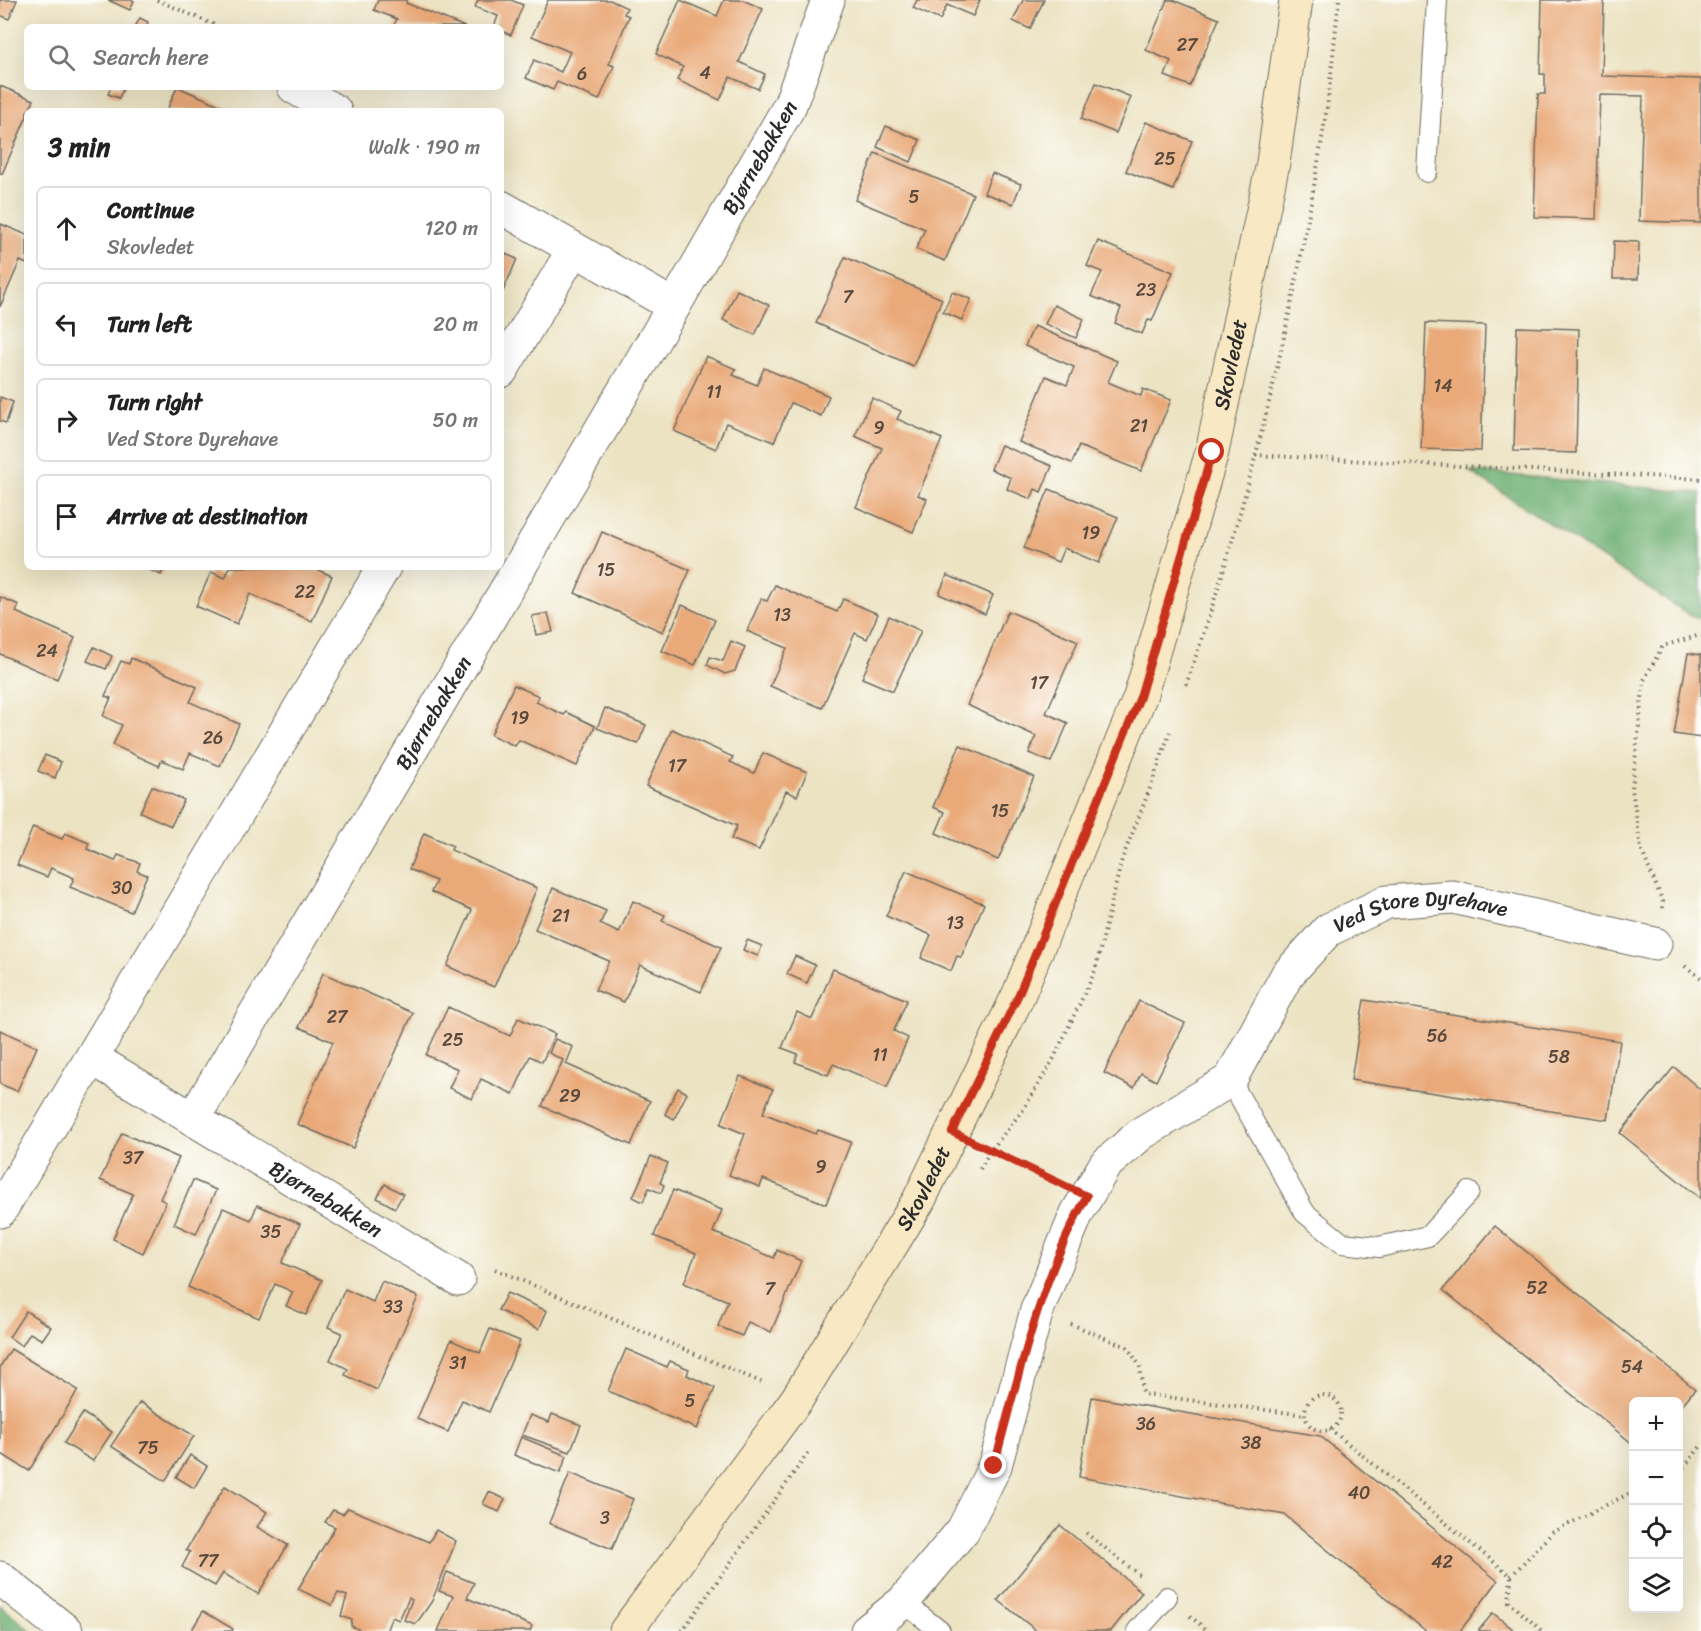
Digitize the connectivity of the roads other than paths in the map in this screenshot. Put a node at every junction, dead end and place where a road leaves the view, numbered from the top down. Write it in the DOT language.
graph roads {
  1 [pos="828,0"];
  2 [pos="1296,0"];
  3 [pos="1437,0"];
  4 [pos="299,90"];
  5 [pos="330,108"];
  6 [pos="1427,172"];
  7 [pos="504,209"];
  8 [pos="574,249"];
  9 [pos="674,306"];
  10 [pos="504,366"];
  11 [pos="382,570"];
  12 [pos="1655,944"];
  13 [pos="92,1058"];
  14 [pos="1230,1080"];
  15 [pos="193,1119"];
  16 [pos="1469,1192"];
  17 [pos="0,1211"];
  18 [pos="458,1279"];
  19 [pos="0,1578"];
  20 [pos="1167,1597"];
  21 [pos="903,1602"];
  22 [pos="66,1631"];
  23 [pos="626,1631"];
  24 [pos="867,1631"];
  25 [pos="940,1631"];
  26 [pos="1137,1631"];
  1 -- 9 [label="street, Bjørnebakken"];
  2 -- 23 [label="street, Skovledet"];
  3 -- 6 [label="lane"];
  4 -- 5 [label="street"];
  7 -- 8 [label="street"];
  8 -- 9 [label="street"];
  8 -- 10 [label="street"];
  9 -- 15 [label="street, Bjørnebakken"];
  11 -- 13 [label="street"];
  12 -- 14 [label="street, Ved Store Dyrehave"];
  13 -- 15 [label="street, Bjørnebakken"];
  13 -- 17 [label="street"];
  14 -- 16 [label="lane"];
  14 -- 21 [label="street"];
  15 -- 18 [label="street, Bjørnebakken"];
  19 -- 22 [label="street"];
  20 -- 26 [label="lane"];
  21 -- 24 [label="street"];
  21 -- 25 [label="lane"];
}
